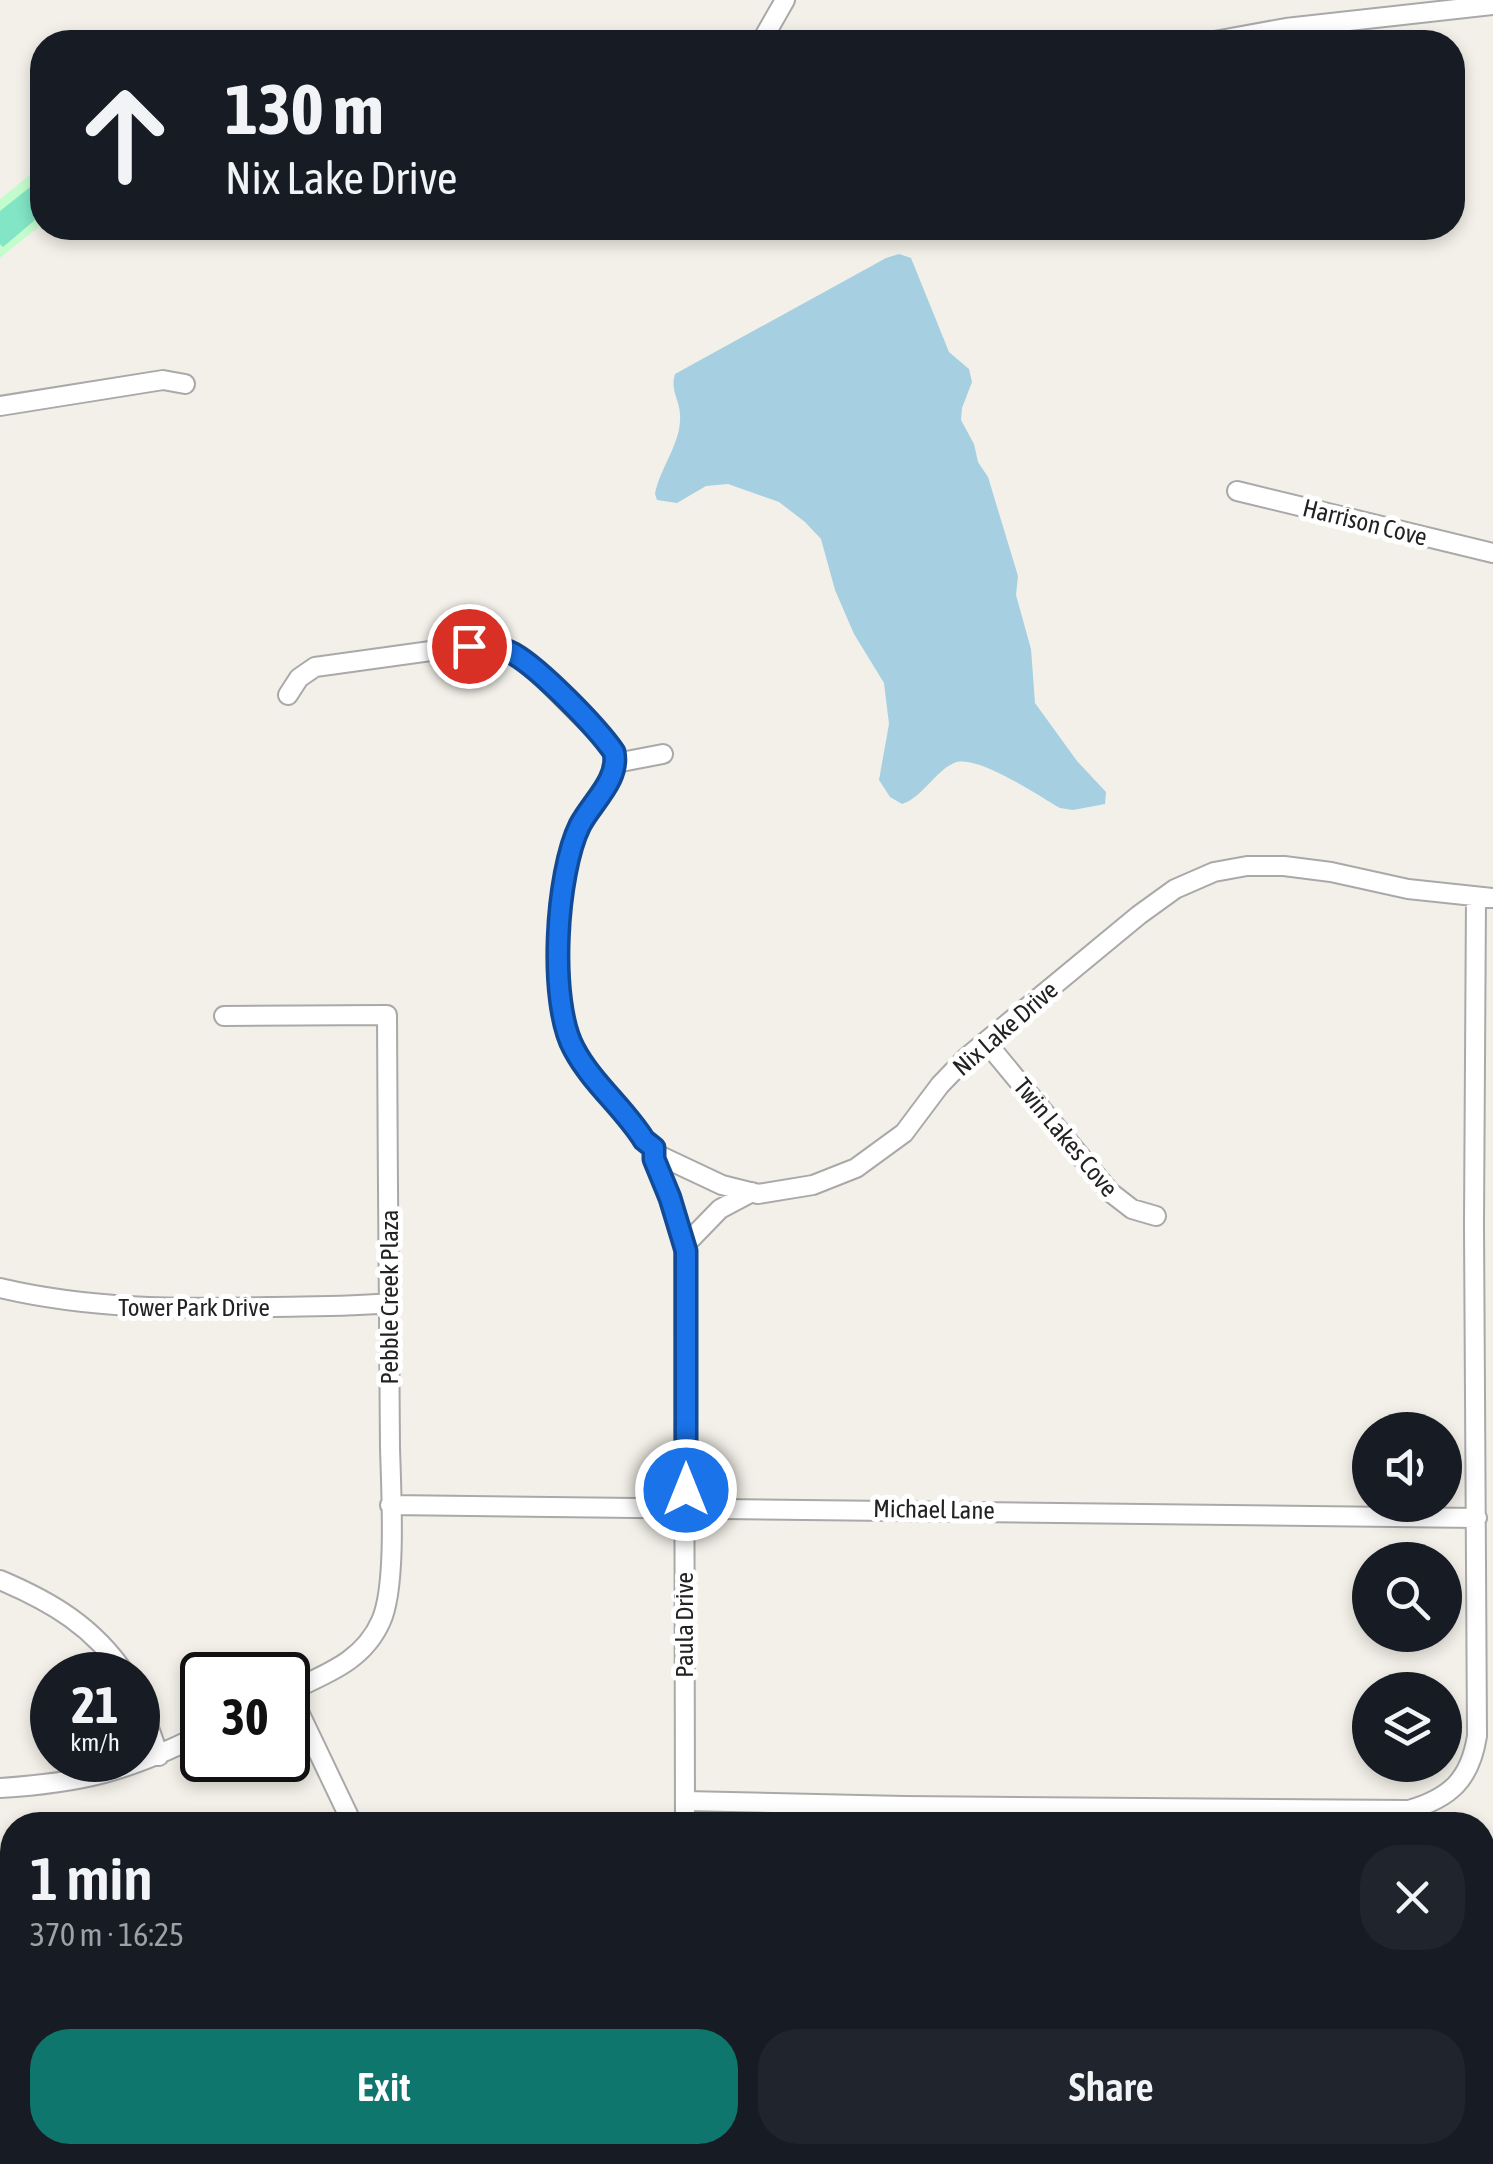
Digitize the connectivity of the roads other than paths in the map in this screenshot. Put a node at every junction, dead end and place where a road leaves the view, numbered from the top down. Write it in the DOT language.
graph roads {
  1 [pos="785,0"];
  2 [pos="1493,5"];
  3 [pos="768,30"];
  4 [pos="1275,30"];
  5 [pos="184,384"];
  6 [pos="0,406"];
  7 [pos="1237,491"];
  8 [pos="1493,553"];
  9 [pos="288,694"];
  10 [pos="663,754"];
  11 [pos="616,763"];
  12 [pos="1484,898"];
  13 [pos="224,1016"];
  14 [pos="986,1042"];
  15 [pos="654,1153"];
  16 [pos="752,1192"];
  17 [pos="1156,1216"];
  18 [pos="684,1246"];
  19 [pos="0,1288"];
  20 [pos="389,1303"];
  21 [pos="390,1505"];
  22 [pos="684,1508"];
  23 [pos="1477,1518"];
  24 [pos="0,1580"];
  25 [pos="108,1652"];
  26 [pos="310,1681"];
  27 [pos="310,1737"];
  28 [pos="62,1782"];
  29 [pos="0,1788"];
  30 [pos="686,1800"];
  31 [pos="347,1812"];
  32 [pos="686,1812"];
  1 -- 3 [label="street"];
  2 -- 4 [label="street"];
  5 -- 6 [label="street"];
  7 -- 8 [label="street, Harrison Cove"];
  9 -- 11 [label="street"];
  10 -- 11 [label="street"];
  11 -- 15 [label="street, Nix Lake Drive"];
  12 -- 14 [label="street, Nix Lake Drive"];
  12 -- 23 [label="street"];
  13 -- 20 [label="street, Pebble Creek Plaza"];
  14 -- 16 [label="street, Nix Lake Drive"];
  14 -- 17 [label="street, Twin Lakes Cove"];
  15 -- 16 [label="street, Nix Lake Drive"];
  15 -- 18 [label="street, Paula Drive"];
  16 -- 18 [label="street"];
  18 -- 22 [label="street, Paula Drive"];
  19 -- 20 [label="street, Tower Park Drive"];
  20 -- 21 [label="street, Pebble Creek Plaza"];
  21 -- 22 [label="street, Michael Lane"];
  21 -- 26 [label="street, Pebble Creek Plaza"];
  22 -- 23 [label="street, Michael Lane"];
  22 -- 30 [label="street, Paula Drive"];
  23 -- 30 [label="street"];
  24 -- 25 [label="street"];
  27 -- 31 [label="street"];
  28 -- 29 [label="street"];
  30 -- 32 [label="street, Paula Drive"];
}
